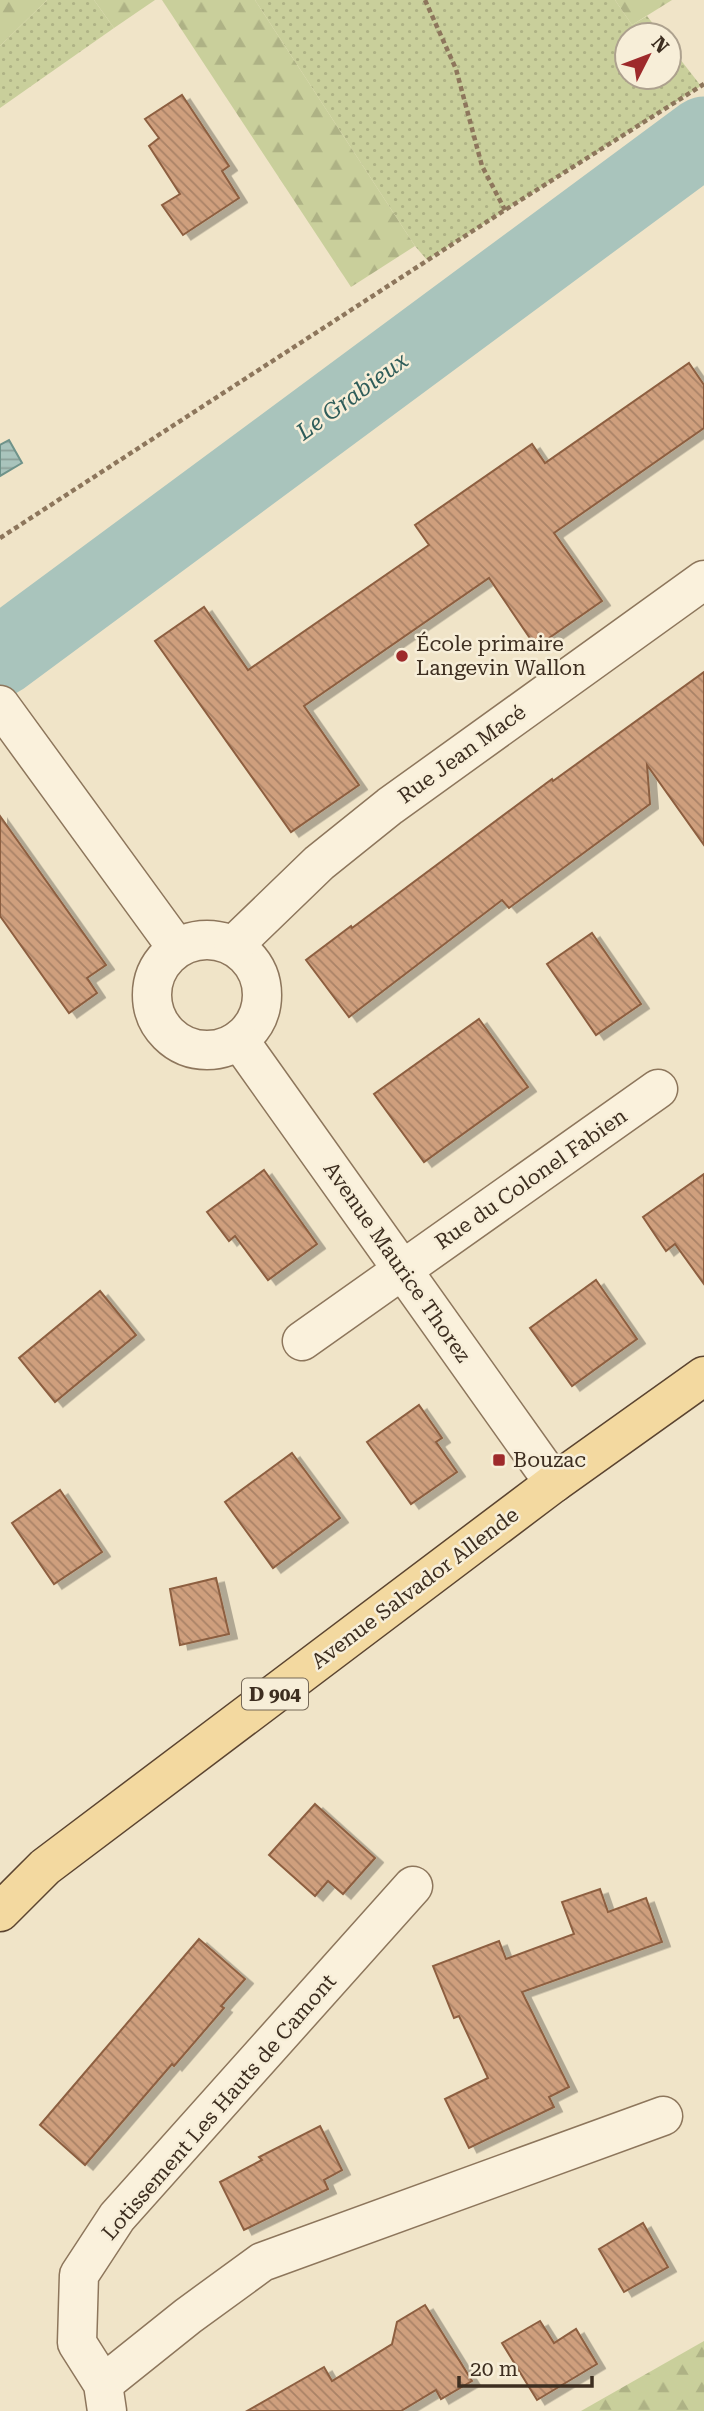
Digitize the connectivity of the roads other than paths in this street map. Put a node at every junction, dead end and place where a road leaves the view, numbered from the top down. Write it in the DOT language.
graph roads {
  1 [pos="704,580"];
  2 [pos="6,725"];
  3 [pos="233,946"];
  4 [pos="177,948"];
  5 [pos="239,1041"];
  6 [pos="658,1089"];
  7 [pos="403,1270"];
  8 [pos="302,1341"];
  9 [pos="704,1376"];
  10 [pos="554,1483"];
  11 [pos="413,1886"];
  12 [pos="0,1912"];
  13 [pos="663,2116"];
  14 [pos="105,2397"];
  1 -- 3 [label="street, Rue Jean Macé"];
  2 -- 4 [label="street"];
  3 -- 4 [label="street"];
  3 -- 5 [label="street"];
  4 -- 5 [label="street"];
  5 -- 7 [label="street, Avenue Maurice Thorez"];
  6 -- 7 [label="street, Rue du Colonel Fabien"];
  7 -- 8 [label="street, Rue du Colonel Fabien"];
  7 -- 10 [label="street, Avenue Maurice Thorez"];
  9 -- 10 [label="main road, Avenue Salvador Allende / D 904"];
  10 -- 12 [label="main road, Avenue Salvador Allende / D 904"];
  11 -- 14 [label="street, Lotissement Les Hauts de Camont"];
  13 -- 14 [label="street, Lotissement Les Hauts de Camont"];
}
